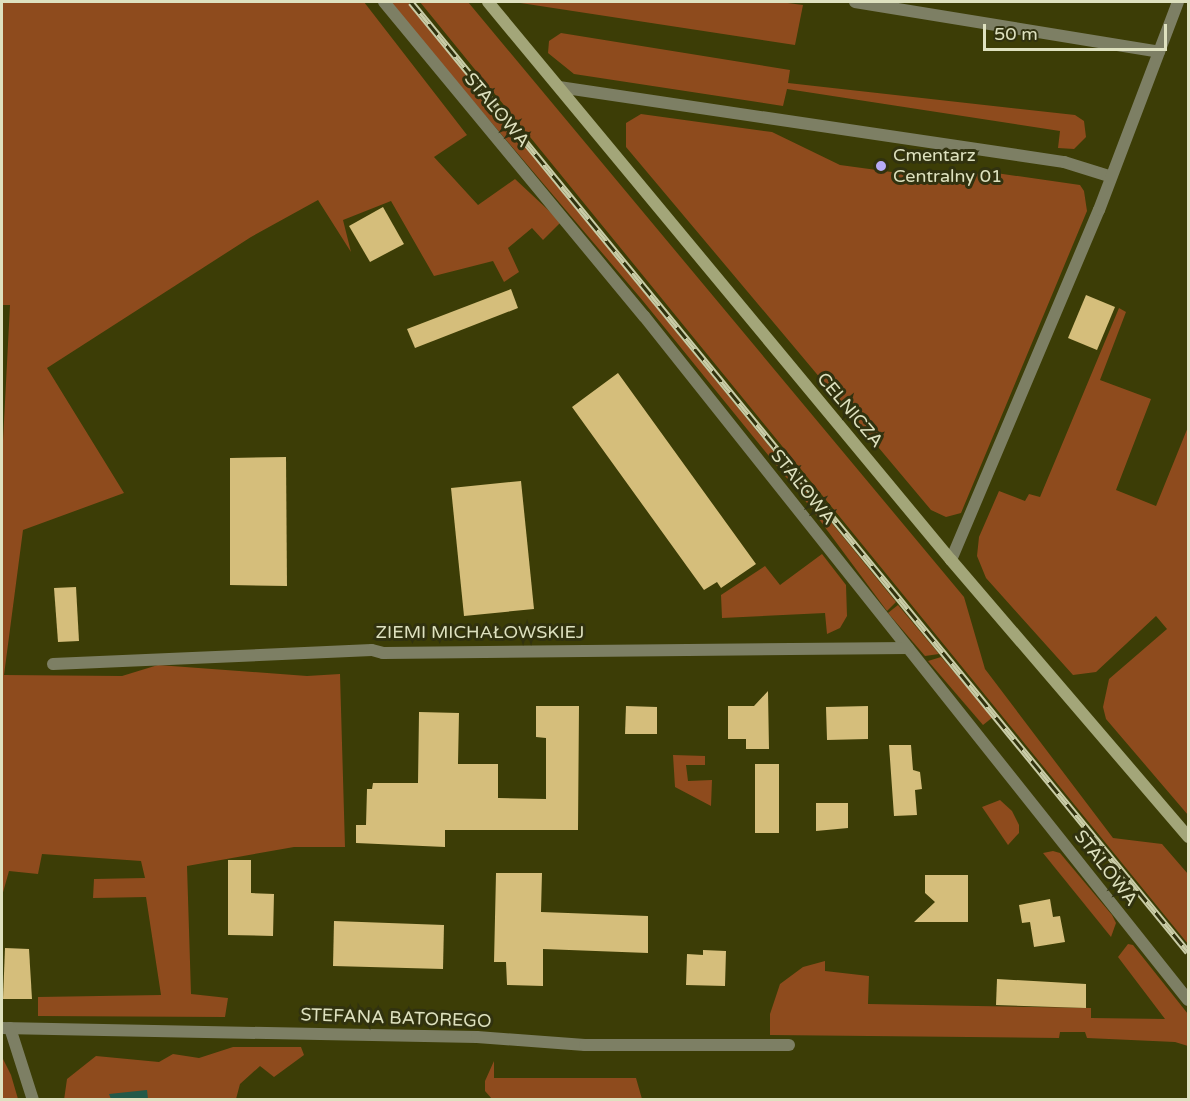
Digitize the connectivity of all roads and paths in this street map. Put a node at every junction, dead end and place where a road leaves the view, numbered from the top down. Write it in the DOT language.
graph roads {
  1 [pos="384,2"];
  2 [pos="488,2"];
  3 [pos="855,2"];
  4 [pos="1179,2"];
  5 [pos="1159,52"];
  6 [pos="559,87"];
  7 [pos="1109,176"];
  8 [pos="951,560"];
  9 [pos="908,648"];
  10 [pos="53,664"];
  11 [pos="1188,837"];
  12 [pos="1188,1000"];
  13 [pos="6,1028"];
  14 [pos="789,1045"];
  15 [pos="33,1100"];
  1 -- 9 [label="street, STALOWA"];
  2 -- 6 [label="street, CELNICZA"];
  3 -- 5 [label="street"];
  4 -- 5 [label="street"];
  5 -- 7 [label="street"];
  6 -- 7 [label="street"];
  6 -- 8 [label="street, CELNICZA"];
  7 -- 8 [label="street"];
  8 -- 11 [label="street, CELNICZA"];
  9 -- 10 [label="street, ZIEMI MICHAŁOWSKIEJ"];
  9 -- 12 [label="street, STALOWA"];
  13 -- 14 [label="street, STEFANA BATOREGO"];
  13 -- 15 [label="street"];
}
